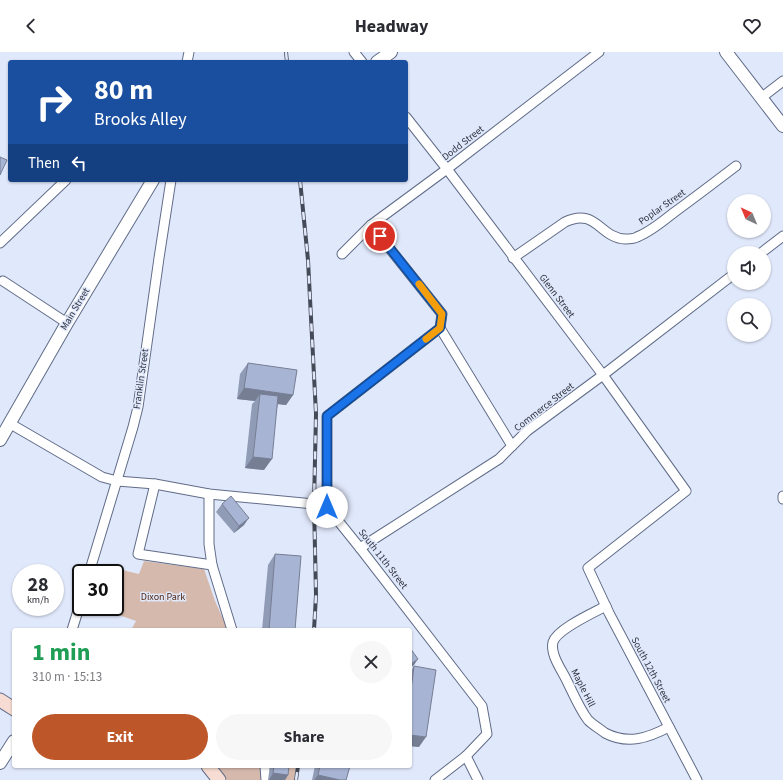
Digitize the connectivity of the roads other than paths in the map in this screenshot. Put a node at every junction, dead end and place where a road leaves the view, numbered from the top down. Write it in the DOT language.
graph roads {
  1 [pos="354,52"];
  2 [pos="390,52"];
  3 [pos="599,52"];
  4 [pos="726,52"];
  5 [pos="360,60"];
  6 [pos="380,60"];
  7 [pos="783,81"];
  8 [pos="761,98"];
  9 [pos="408,120"];
  10 [pos="783,126"];
  11 [pos="736,166"];
  12 [pos="447,169"];
  13 [pos="64,182"];
  14 [pos="152,182"];
  15 [pos="171,182"];
  16 [pos="371,225"];
  17 [pos="783,236"];
  18 [pos="0,243"];
  19 [pos="770,246"];
  20 [pos="342,254"];
  21 [pos="513,258"];
  22 [pos="727,279"];
  23 [pos="4,281"];
  24 [pos="67,323"];
  25 [pos="440,328"];
  26 [pos="603,376"];
  27 [pos="9,423"];
  28 [pos="0,440"];
  29 [pos="512,446"];
  30 [pos="117,481"];
  31 [pos="155,484"];
  32 [pos="209,494"];
  33 [pos="327,507"];
  34 [pos="360,548"];
  35 [pos="92,564"];
  36 [pos="212,565"];
  37 [pos="588,568"];
  38 [pos="606,606"];
  39 [pos="76,616"];
  40 [pos="73,628"];
  41 [pos="231,628"];
  42 [pos="0,700"];
  43 [pos="12,708"];
  44 [pos="669,727"];
  45 [pos="12,744"];
  46 [pos="466,756"];
  47 [pos="0,764"];
  48 [pos="209,768"];
  49 [pos="265,768"];
  50 [pos="218,780"];
  51 [pos="266,780"];
  52 [pos="435,780"];
  53 [pos="478,780"];
  54 [pos="697,780"];
  1 -- 5 [label="street"];
  2 -- 6 [label="street"];
  3 -- 12 [label="street, Dodd Street"];
  4 -- 8 [label="street"];
  7 -- 8 [label="street"];
  8 -- 10 [label="street"];
  9 -- 12 [label="street, Glenn Street"];
  11 -- 21 [label="street, Poplar Street"];
  12 -- 16 [label="street, Dodd Street"];
  12 -- 21 [label="street, Glenn Street"];
  13 -- 18 [label="street"];
  14 -- 24 [label="street, Main Street"];
  15 -- 30 [label="street, Franklin Street"];
  16 -- 20 [label="street, Dodd Street"];
  16 -- 25 [label="street"];
  17 -- 19 [label="street"];
  21 -- 26 [label="street, Glenn Street"];
  22 -- 26 [label="street, Commerce Street"];
  23 -- 24 [label="street"];
  24 -- 27 [label="street, Main Street"];
  25 -- 29 [label="street"];
  25 -- 33 [label="street"];
  26 -- 29 [label="street, Commerce Street"];
  26 -- 37 [label="street, Glenn Street"];
  27 -- 28 [label="street, Main Street"];
  27 -- 30 [label="street"];
  29 -- 34 [label="street, Commerce Street"];
  30 -- 31 [label="street"];
  30 -- 35 [label="street, Franklin Street"];
  31 -- 32 [label="street"];
  31 -- 36 [label="street"];
  32 -- 33 [label="street"];
  32 -- 36 [label="street"];
  33 -- 34 [label="street, South 11th Street"];
  34 -- 46 [label="street, South 11th Street"];
  36 -- 41 [label="street"];
  37 -- 38 [label="street, South 12th Street"];
  38 -- 44 [label="street, South 12th Street"];
  38 -- 44 [label="street, Maple Hill"];
  39 -- 40 [label="street"];
  42 -- 43 [label="main road"];
  44 -- 54 [label="street, South 12th Street"];
  45 -- 47 [label="street"];
  46 -- 52 [label="street"];
  46 -- 53 [label="street"];
  48 -- 50 [label="main road"];
  49 -- 51 [label="street"];
}
